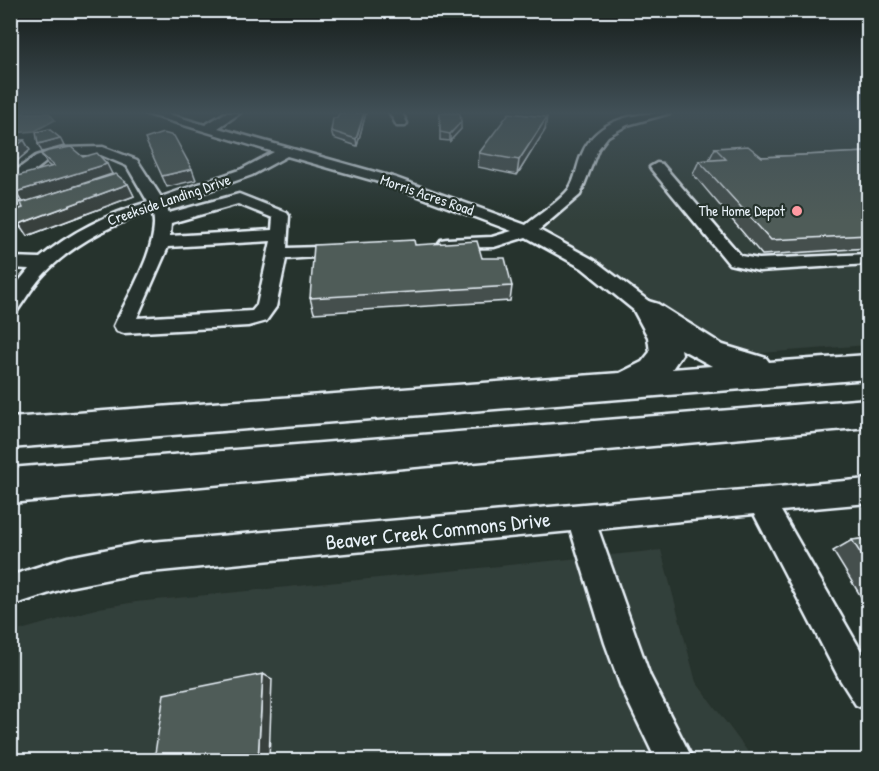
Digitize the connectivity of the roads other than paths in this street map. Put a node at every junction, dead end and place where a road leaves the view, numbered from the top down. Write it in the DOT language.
graph roads {
  1 [pos="274,149"];
  2 [pos="591,149"];
  3 [pos="284,152"];
  4 [pos="657,167"];
  5 [pos="139,173"];
  6 [pos="119,179"];
  7 [pos="10,183"];
  8 [pos="63,197"];
  9 [pos="10,211"];
  10 [pos="160,212"];
  11 [pos="528,231"];
  12 [pos="280,235"];
  13 [pos="161,242"];
  14 [pos="429,245"];
  15 [pos="359,249"];
  16 [pos="278,254"];
  17 [pos="868,259"];
  18 [pos="10,262"];
  19 [pos="40,264"];
  20 [pos="10,306"];
  21 [pos="648,311"];
  22 [pos="868,367"];
  23 [pos="810,371"];
  24 [pos="626,385"];
  25 [pos="868,413"];
  26 [pos="10,433"];
  27 [pos="10,486"];
  28 [pos="868,491"];
  29 [pos="761,501"];
  30 [pos="580,517"];
  31 [pos="10,591"];
  32 [pos="868,693"];
  33 [pos="675,760"];
  1 -- 3 [label="street, Morris Acres Road"];
  2 -- 11 [label="street"];
  3 -- 10 [label="street, Creekside Landing Drive"];
  3 -- 11 [label="street, Morris Acres Road"];
  4 -- 17 [label="street"];
  5 -- 6 [label="street"];
  5 -- 7 [label="street"];
  5 -- 10 [label="street"];
  8 -- 9 [label="street"];
  10 -- 12 [label="street"];
  10 -- 13 [label="street"];
  10 -- 19 [label="street, Creekside Landing Drive"];
  11 -- 14 [label="street"];
  11 -- 21 [label="street, Morris Acres Road"];
  12 -- 13 [label="street"];
  12 -- 16 [label="street"];
  13 -- 16 [label="street"];
  15 -- 16 [label="street"];
  18 -- 19 [label="street"];
  19 -- 20 [label="street, Creekside Landing Drive"];
  21 -- 23 [label="highway"];
  21 -- 24 [label="highway"];
  22 -- 23 [label="highway"];
  23 -- 24 [label="highway"];
  24 -- 26 [label="highway"];
  25 -- 27 [label="highway"];
  28 -- 29 [label="street, Beaver Creek Commons Drive"];
  29 -- 30 [label="street, Beaver Creek Commons Drive"];
  29 -- 32 [label="street"];
  30 -- 31 [label="street, Beaver Creek Commons Drive"];
  30 -- 33 [label="street"];
}
